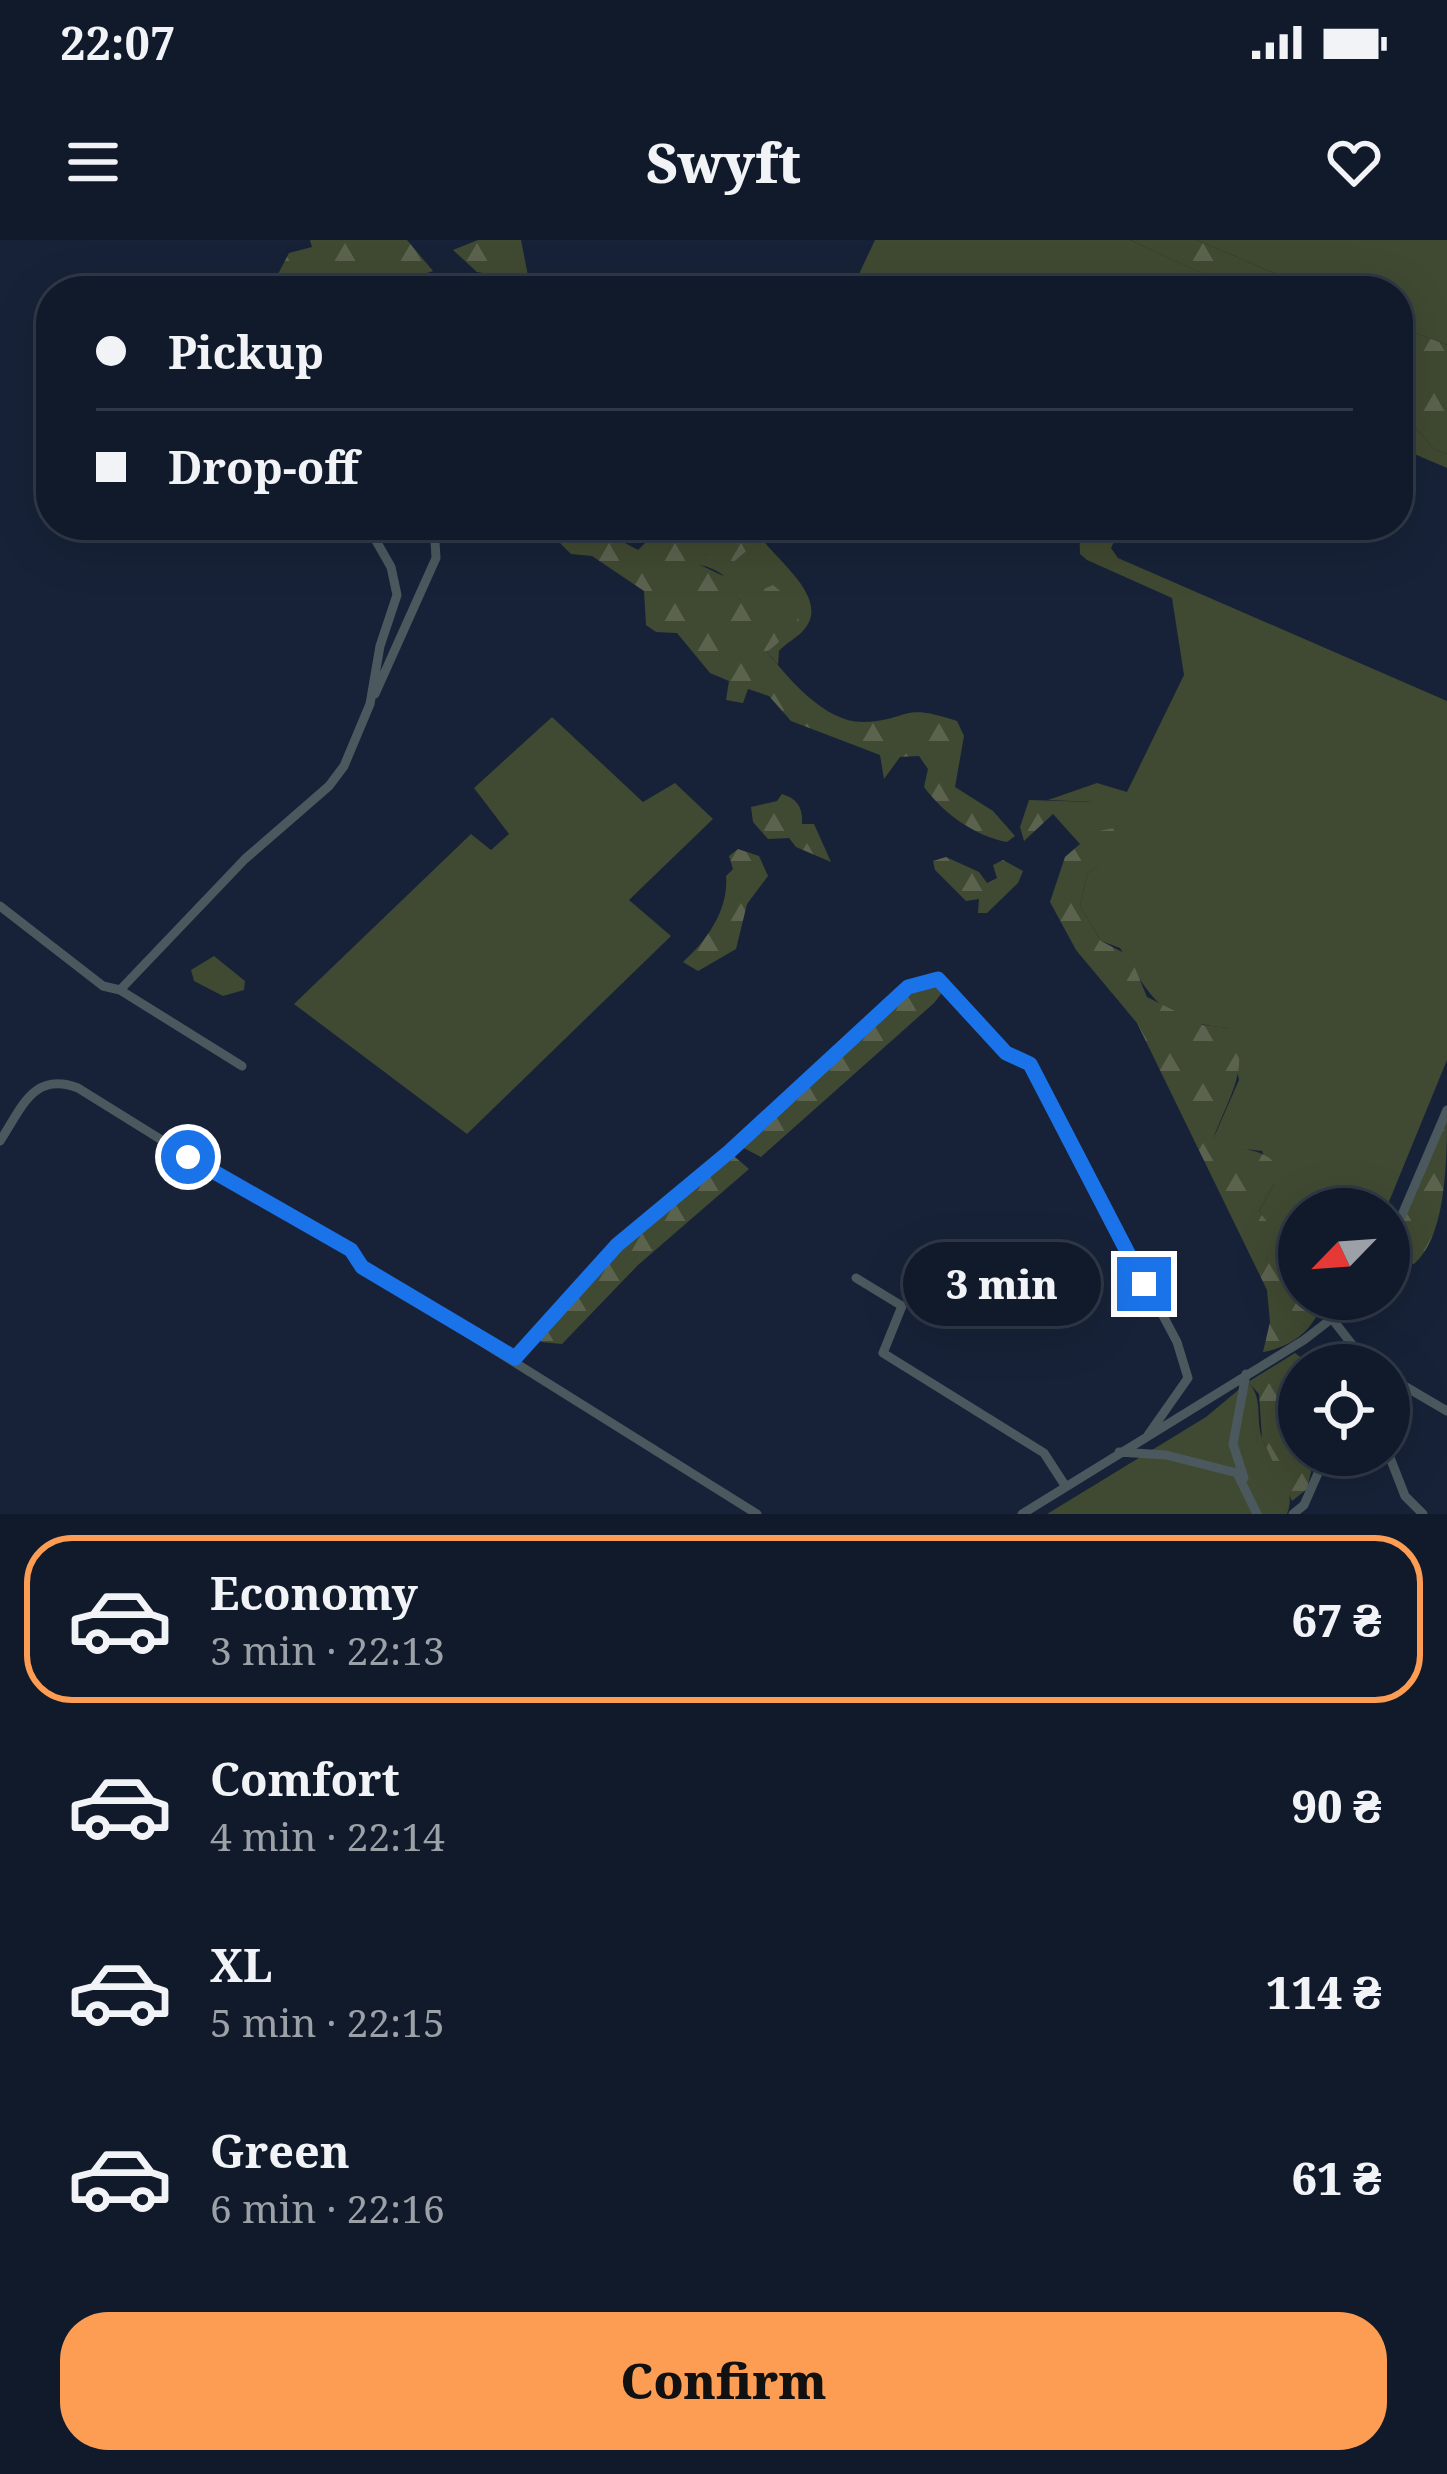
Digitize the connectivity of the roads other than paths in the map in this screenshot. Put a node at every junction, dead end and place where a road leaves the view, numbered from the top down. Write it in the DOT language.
graph roads {
  1 [pos="376,540"];
  2 [pos="435,540"];
  3 [pos="370,704"];
  4 [pos="0,907"];
  5 [pos="120,990"];
  6 [pos="242,1066"];
  7 [pos="1447,1110"];
  8 [pos="0,1141"];
  9 [pos="1410,1196"];
  10 [pos="856,1278"];
  11 [pos="1333,1320"];
  12 [pos="1354,1344"];
  13 [pos="515,1358"];
  14 [pos="1246,1375"];
  15 [pos="1410,1389"];
  16 [pos="1447,1411"];
  17 [pos="1148,1435"];
  18 [pos="1119,1452"];
  19 [pos="1317,1476"];
  20 [pos="1397,1476"];
  21 [pos="1244,1478"];
  22 [pos="1066,1486"];
  23 [pos="757,1514"];
  24 [pos="1022,1514"];
  25 [pos="1257,1514"];
  26 [pos="1293,1514"];
  27 [pos="1423,1514"];
  1 -- 3 [label="street"];
  2 -- 3 [label="street"];
  3 -- 5 [label="street"];
  4 -- 5 [label="street"];
  5 -- 6 [label="street"];
  7 -- 9 [label="street"];
  8 -- 13 [label="street"];
  10 -- 22 [label="street"];
  11 -- 12 [label="street"];
  11 -- 14 [label="street"];
  13 -- 17 [label="street"];
  13 -- 23 [label="street"];
  14 -- 17 [label="street"];
  14 -- 21 [label="street"];
  15 -- 16 [label="street"];
  17 -- 18 [label="street"];
  18 -- 21 [label="street"];
  18 -- 22 [label="street"];
  19 -- 26 [label="street"];
  20 -- 27 [label="street"];
  21 -- 25 [label="street"];
  22 -- 24 [label="street"];
}
